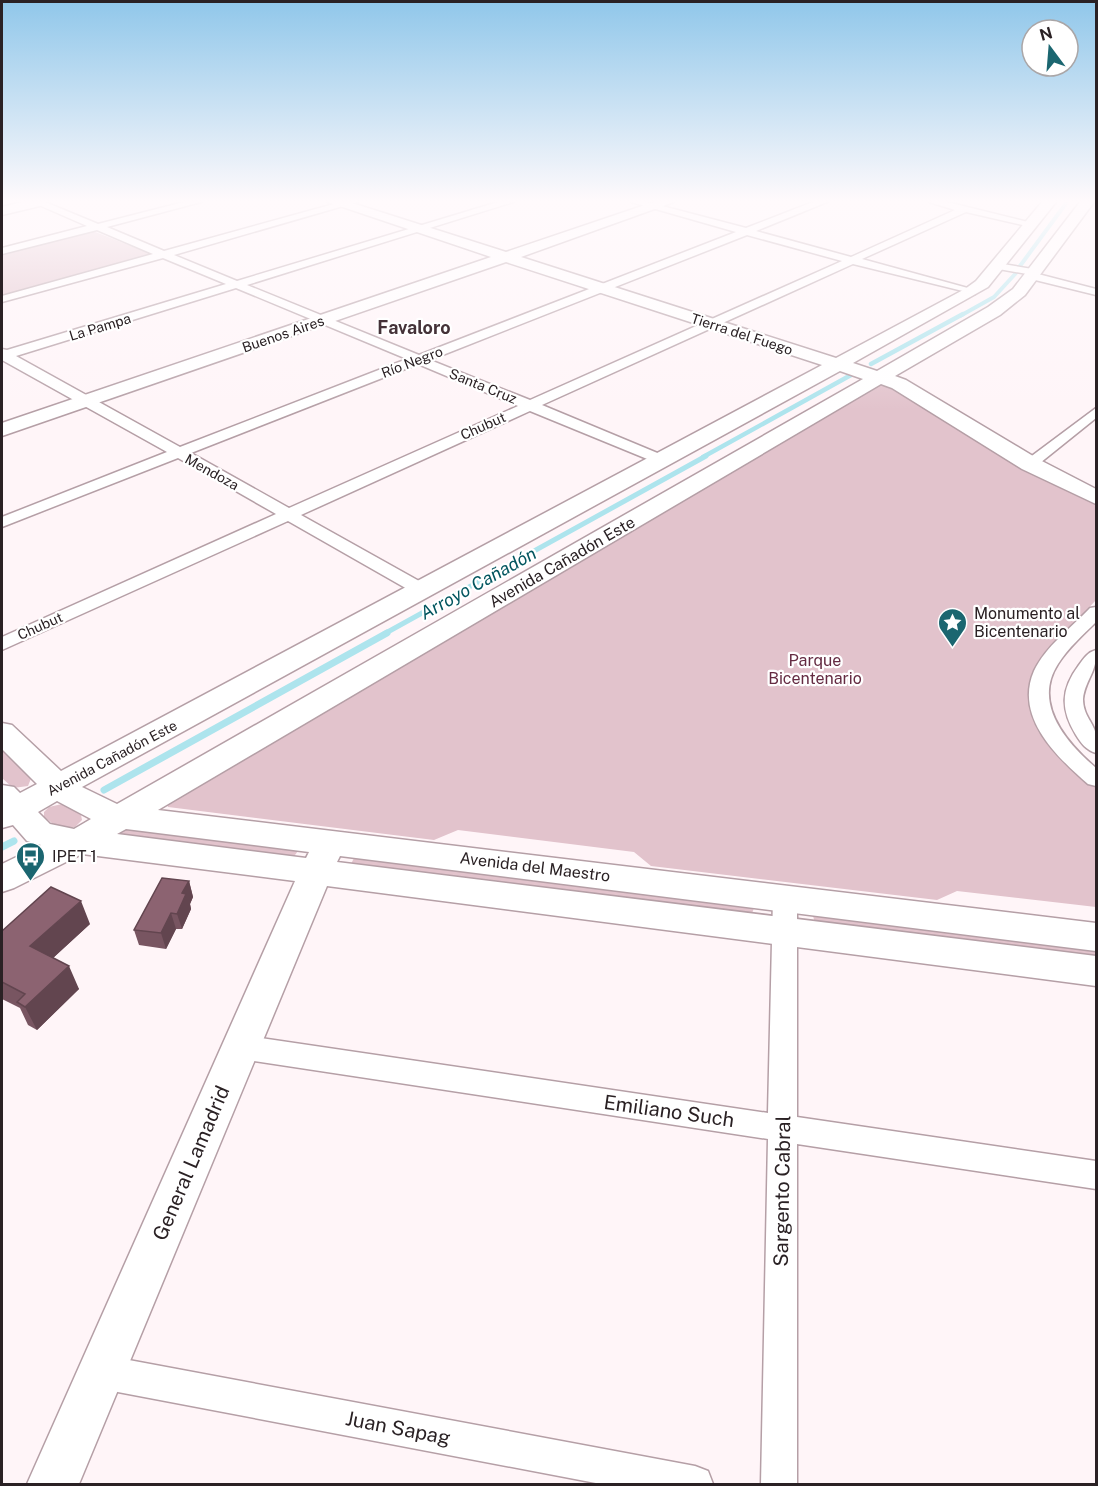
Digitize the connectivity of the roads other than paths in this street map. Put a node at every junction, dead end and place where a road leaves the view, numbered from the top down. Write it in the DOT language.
graph roads {
  1 [pos="101,271"];
  2 [pos="204,271"];
  3 [pos="281,271"];
  4 [pos="464,271"];
  5 [pos="550,271"];
  6 [pos="644,271"];
  7 [pos="827,271"];
  8 [pos="894,271"];
  9 [pos="992,271"];
  10 [pos="1021,271"];
  11 [pos="1035,271"];
  12 [pos="1033,274"];
  13 [pos="237,285"];
  14 [pos="601,288"];
  15 [pos="971,292"];
  16 [pos="1096,292"];
  17 [pos="2,299"];
  18 [pos="323,320"];
  19 [pos="711,323"];
  20 [pos="3,355"];
  21 [pos="418,359"];
  22 [pos="838,364"];
  23 [pos="880,377"];
  24 [pos="87,401"];
  25 [pos="530,405"];
  26 [pos="1096,412"];
  27 [pos="2,430"];
  28 [pos="178,453"];
  29 [pos="662,459"];
  30 [pos="1030,464"];
  31 [pos="1096,497"];
  32 [pos="288,514"];
  33 [pos="2,522"];
  34 [pos="422,590"];
  35 [pos="1096,612"];
  36 [pos="2,644"];
  37 [pos="1096,656"];
  38 [pos="2,732"];
  39 [pos="1096,746"];
  40 [pos="1096,779"];
  41 [pos="60,787"];
  42 [pos="7,807"];
  43 [pos="122,817"];
  44 [pos="79,841"];
  45 [pos="323,857"];
  46 [pos="2,879"];
  47 [pos="785,915"];
  48 [pos="1096,937"];
  49 [pos="1096,971"];
  50 [pos="242,1047"];
  51 [pos="782,1127"];
  52 [pos="1096,1174"];
  53 [pos="102,1372"];
  54 [pos="54,1485"];
  55 [pos="695,1485"];
  56 [pos="779,1485"];
  1 -- 17 [label="street"];
  2 -- 13 [label="street, Santa Cruz"];
  3 -- 13 [label="street, La Pampa"];
  4 -- 18 [label="street, Buenos Aires"];
  5 -- 14 [label="street, Tierra del Fuego"];
  6 -- 14 [label="street, Río Negro"];
  7 -- 19 [label="street, Chubut"];
  8 -- 15 [label="street"];
  9 -- 15 [label="street, Avenida Cañadón Este"];
  10 -- 12 [label="street"];
  11 -- 12 [label="street, Avenida Cañadón Este"];
  12 -- 16 [label="street"];
  12 -- 23 [label="street, Avenida Cañadón Este"];
  13 -- 18 [label="street, Santa Cruz"];
  13 -- 20 [label="street, La Pampa"];
  14 -- 19 [label="street, Tierra del Fuego"];
  14 -- 21 [label="street, Río Negro"];
  15 -- 22 [label="street, Avenida Cañadón Este"];
  18 -- 21 [label="street, Santa Cruz"];
  18 -- 24 [label="street, Buenos Aires"];
  19 -- 22 [label="street, Tierra del Fuego"];
  19 -- 25 [label="street, Chubut"];
  20 -- 24 [label="street, Mendoza"];
  21 -- 25 [label="street, Santa Cruz"];
  21 -- 28 [label="street, Río Negro"];
  22 -- 23 [label="street, Tierra del Fuego"];
  22 -- 29 [label="street, Avenida Cañadón Este"];
  23 -- 30 [label="street, Tierra del Fuego"];
  23 -- 43 [label="street, Avenida Cañadón Este"];
  24 -- 27 [label="street, Buenos Aires"];
  24 -- 28 [label="street, Mendoza"];
  25 -- 29 [label="street, Santa Cruz"];
  25 -- 32 [label="street, Chubut"];
  26 -- 30 [label="street"];
  28 -- 32 [label="street, Mendoza"];
  28 -- 33 [label="street, Río Negro"];
  29 -- 34 [label="street, Avenida Cañadón Este"];
  30 -- 31 [label="street, Tierra del Fuego"];
  32 -- 34 [label="street, Mendoza"];
  32 -- 36 [label="street, Chubut"];
  34 -- 41 [label="street, Avenida Cañadón Este"];
  35 -- 40 [label="street"];
  37 -- 39 [label="street"];
  38 -- 41 [label="street, Avenida del Maestro"];
  41 -- 42 [label="street, Avenida Cañadón Este"];
  41 -- 43 [label="street, Avenida del Maestro"];
  42 -- 44 [label="street, Avenida del Maestro"];
  43 -- 44 [label="street, Avenida Cañadón Este"];
  43 -- 45 [label="street, Avenida del Maestro"];
  44 -- 45 [label="street, Avenida del Maestro"];
  44 -- 46 [label="street, Avenida Cañadón Este"];
  45 -- 47 [label="street, Avenida del Maestro"];
  45 -- 50 [label="street, General Lamadrid"];
  47 -- 48 [label="street, Avenida del Maestro"];
  47 -- 49 [label="street, Avenida del Maestro"];
  47 -- 51 [label="street, Sargento Cabral"];
  50 -- 51 [label="street, Emiliano Such"];
  50 -- 53 [label="street, General Lamadrid"];
  51 -- 52 [label="street, Emiliano Such"];
  51 -- 56 [label="street, Sargento Cabral"];
  53 -- 54 [label="street, General Lamadrid"];
  53 -- 55 [label="street, Juan Sapag"];
}
